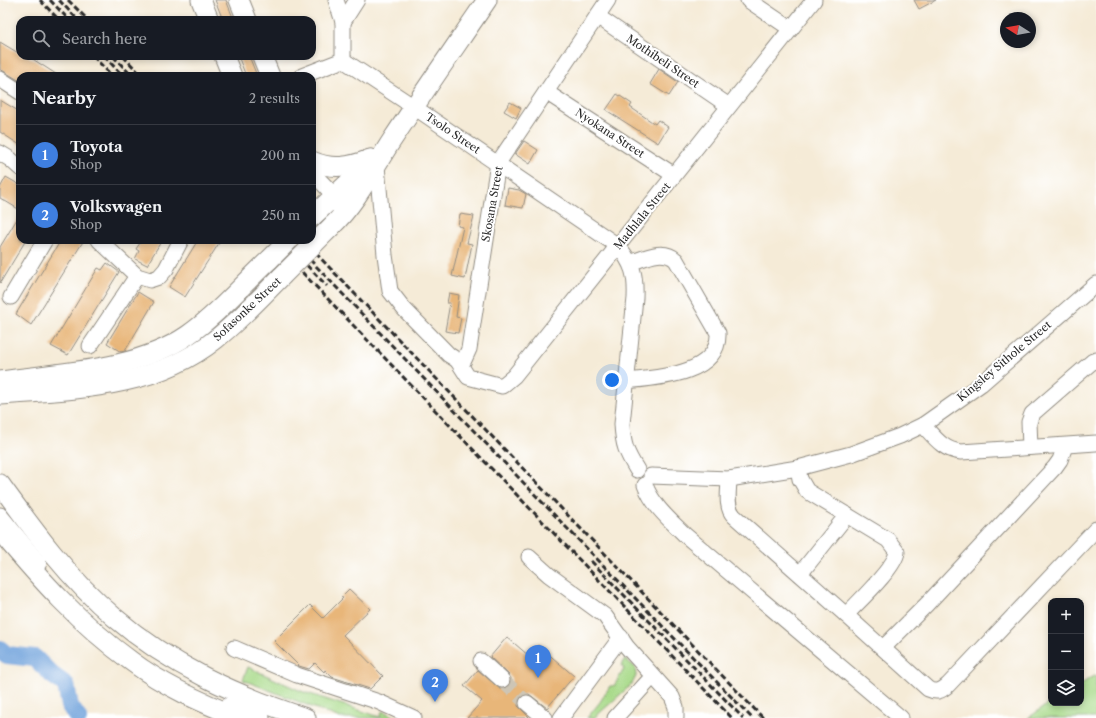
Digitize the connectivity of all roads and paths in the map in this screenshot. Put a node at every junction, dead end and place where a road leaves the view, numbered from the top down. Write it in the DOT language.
graph roads {
  1 [pos="201,0"];
  2 [pos="208,0"];
  3 [pos="232,0"];
  4 [pos="239,0"];
  5 [pos="336,0"];
  6 [pos="357,0"];
  7 [pos="487,0"];
  8 [pos="608,0"];
  9 [pos="748,0"];
  10 [pos="814,0"];
  11 [pos="207,16"];
  12 [pos="214,16"];
  13 [pos="238,16"];
  14 [pos="245,16"];
  15 [pos="597,16"];
  16 [pos="343,22"];
  17 [pos="791,29"];
  18 [pos="226,60"];
  19 [pos="233,60"];
  20 [pos="257,60"];
  21 [pos="264,60"];
  22 [pos="343,60"];
  23 [pos="230,72"];
  24 [pos="238,72"];
  25 [pos="261,72"];
  26 [pos="268,72"];
  27 [pos="312,72"];
  28 [pos="0,80"];
  29 [pos="16,90"];
  30 [pos="546,92"];
  31 [pos="729,106"];
  32 [pos="414,107"];
  33 [pos="0,153"];
  34 [pos="316,163"];
  35 [pos="374,163"];
  36 [pos="498,163"];
  37 [pos="16,164"];
  38 [pos="316,175"];
  39 [pos="674,175"];
  40 [pos="316,183"];
  41 [pos="325,208"];
  42 [pos="316,217"];
  43 [pos="316,227"];
  44 [pos="43,244"];
  45 [pos="103,244"];
  46 [pos="179,244"];
  47 [pos="286,244"];
  48 [pos="290,244"];
  49 [pos="618,246"];
  50 [pos="275,260"];
  51 [pos="630,263"];
  52 [pos="137,276"];
  53 [pos="1096,284"];
  54 [pos="11,297"];
  55 [pos="90,346"];
  56 [pos="457,360"];
  57 [pos="1096,360"];
  58 [pos="0,380"];
  59 [pos="626,381"];
  60 [pos="0,384"];
  61 [pos="0,389"];
  62 [pos="27,393"];
  63 [pos="0,395"];
  64 [pos="0,402"];
  65 [pos="923,425"];
  66 [pos="1096,443"];
  67 [pos="1065,446"];
  68 [pos="1030,448"];
  69 [pos="798,468"];
  70 [pos="729,479"];
  71 [pos="648,481"];
  72 [pos="2,489"];
  73 [pos="0,515"];
  74 [pos="847,515"];
  75 [pos="1096,529"];
  76 [pos="0,531"];
  77 [pos="529,557"];
  78 [pos="800,574"];
  79 [pos="846,615"];
  80 [pos="621,637"];
  81 [pos="234,648"];
  82 [pos="882,648"];
  83 [pos="481,661"];
  84 [pos="653,676"];
  85 [pos="502,680"];
  86 [pos="528,702"];
  87 [pos="241,718"];
  88 [pos="262,718"];
  89 [pos="284,718"];
  90 [pos="306,718"];
  91 [pos="414,718"];
  92 [pos="545,718"];
  93 [pos="561,718"];
  94 [pos="615,718"];
  95 [pos="676,718"];
  96 [pos="901,718"];
  1 -- 11 [label="main road"];
  2 -- 12 [label="street"];
  3 -- 13 [label="street"];
  4 -- 14 [label="main road"];
  5 -- 16 [label="street"];
  6 -- 16 [label="street"];
  7 -- 32 [label="main road, Sofasonke Street"];
  8 -- 15 [label="street, Skosana Street"];
  9 -- 17 [label="street"];
  10 -- 17 [label="street, Madhlala Street"];
  15 -- 30 [label="street, Skosana Street"];
  15 -- 31 [label="street, Mothibeli Street"];
  16 -- 22 [label="street"];
  17 -- 31 [label="street, Madhlala Street"];
  18 -- 23 [label="main road"];
  19 -- 24 [label="street"];
  20 -- 25 [label="street"];
  21 -- 26 [label="main road"];
  22 -- 27 [label="street"];
  22 -- 32 [label="street, Tsolo Street"];
  28 -- 29 [label="street"];
  30 -- 36 [label="street, Skosana Street"];
  30 -- 39 [label="street, Nyokana Street"];
  31 -- 39 [label="street, Madhlala Street"];
  32 -- 35 [label="main road, Sofasonke Street"];
  32 -- 36 [label="street, Tsolo Street"];
  33 -- 37 [label="street"];
  34 -- 35 [label="main road"];
  35 -- 41 [label="main road, Sofasonke Street"];
  35 -- 56 [label="street, Madhlala Street"];
  36 -- 49 [label="street, Tsolo Street"];
  36 -- 56 [label="street, Skosana Street"];
  38 -- 41 [label="main road"];
  39 -- 49 [label="street, Madhlala Street"];
  40 -- 41 [label="street"];
  41 -- 42 [label="main road, Sofasonke Street, bridge"];
  41 -- 43 [label="street"];
  44 -- 54 [label="street"];
  45 -- 52 [label="street"];
  46 -- 52 [label="street"];
  47 -- 50 [label="main road, Sofasonke Street, bridge"];
  48 -- 50 [label="main road, Sofasonke Street, bridge"];
  49 -- 51 [label="street, Tsolo Street"];
  49 -- 56 [label="street, Madhlala Street"];
  50 -- 58 [label="main road, Sofasonke Street"];
  50 -- 60 [label="street"];
  50 -- 61 [label="street"];
  50 -- 62 [label="main road, Sofasonke Street"];
  51 -- 59 [label="street, Tsolo Street"];
  51 -- 59 [label="street"];
  52 -- 55 [label="street"];
  53 -- 65 [label="street, Kingsley Sithole Street"];
  57 -- 68 [label="street"];
  59 -- 71 [label="street, Tsolo Street"];
  62 -- 63 [label="main road, Sofasonke Street"];
  62 -- 64 [label="main road"];
  65 -- 68 [label="street"];
  65 -- 69 [label="street, Kingsley Sithole Street"];
  66 -- 67 [label="street"];
  67 -- 68 [label="street"];
  67 -- 82 [label="street"];
  69 -- 70 [label="street, Kingsley Sithole Street"];
  69 -- 74 [label="street"];
  70 -- 71 [label="street, Kingsley Sithole Street"];
  70 -- 78 [label="street"];
  71 -- 96 [label="street"];
  72 -- 89 [label="street"];
  72 -- 90 [label="main road"];
  73 -- 88 [label="street"];
  74 -- 78 [label="street"];
  74 -- 79 [label="street"];
  75 -- 82 [label="street"];
  76 -- 87 [label="main road"];
  77 -- 80 [label="street"];
  78 -- 79 [label="street"];
  79 -- 82 [label="street"];
  80 -- 84 [label="street"];
  80 -- 93 [label="street"];
  81 -- 91 [label="street"];
  83 -- 85 [label="street"];
  84 -- 94 [label="street"];
  84 -- 95 [label="street"];
  86 -- 92 [label="street"];
}
